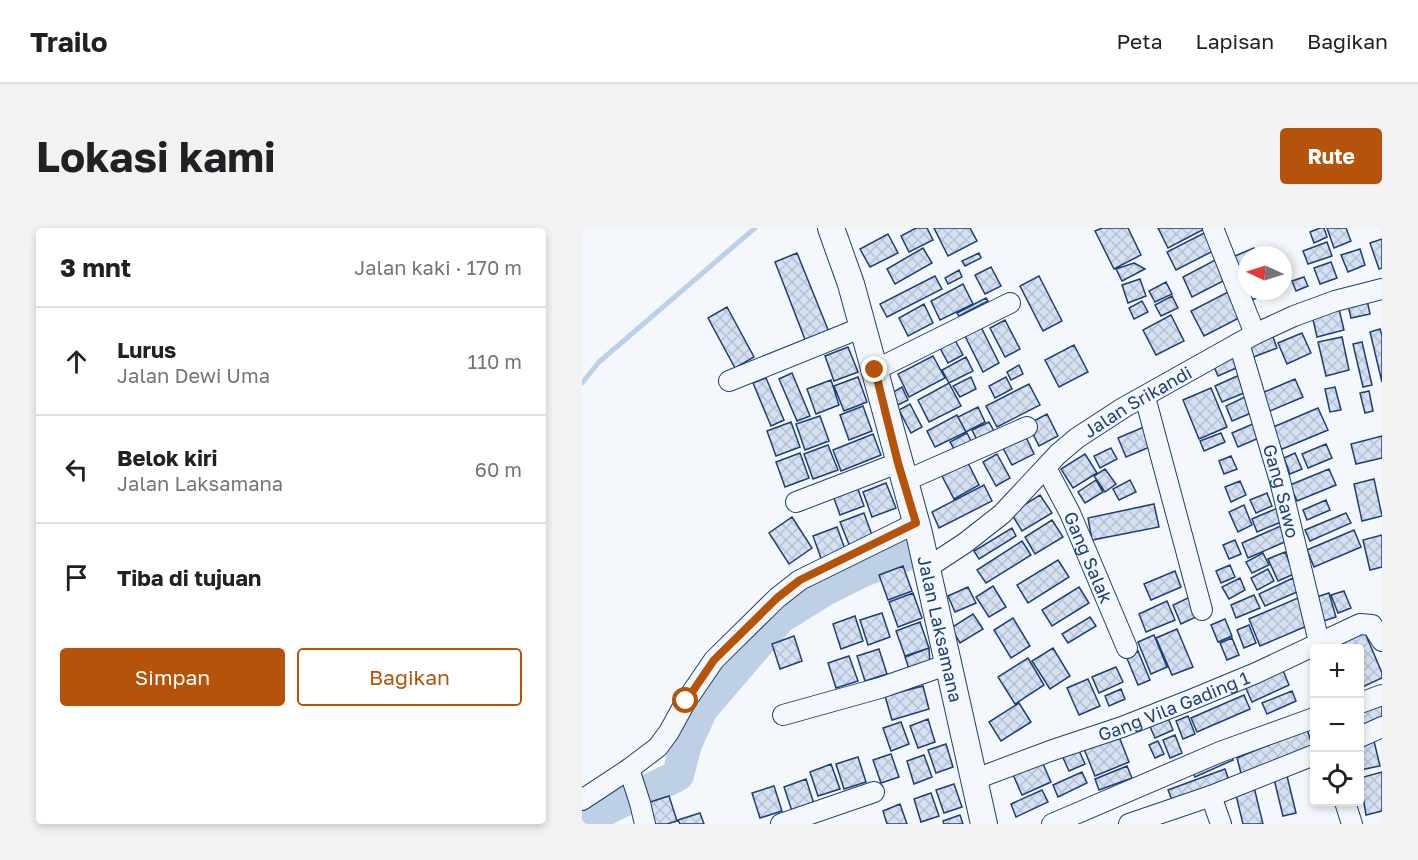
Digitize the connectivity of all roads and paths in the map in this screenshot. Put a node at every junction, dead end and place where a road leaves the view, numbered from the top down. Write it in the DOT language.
graph roads {
  1 [pos="831,228"];
  2 [pos="1213,228"];
  3 [pos="1381,293"];
  4 [pos="1010,303"];
  5 [pos="863,327"];
  6 [pos="1247,338"];
  7 [pos="875,370"];
  8 [pos="729,381"];
  9 [pos="1145,397"];
  10 [pos="1027,427"];
  11 [pos="1046,468"];
  12 [pos="901,472"];
  13 [pos="796,501"];
  14 [pos="916,523"];
  15 [pos="927,568"];
  16 [pos="1202,610"];
  17 [pos="1377,633"];
  18 [pos="1319,642"];
  19 [pos="1127,648"];
  20 [pos="949,664"];
  21 [pos="1382,695"];
  22 [pos="1364,701"];
  23 [pos="783,715"];
  24 [pos="1310,719"];
  25 [pos="1382,727"];
  26 [pos="1364,735"];
  27 [pos="1310,758"];
  28 [pos="973,780"];
  29 [pos="635,786"];
  30 [pos="874,792"];
  31 [pos="1211,796"];
  32 [pos="582,800"];
  33 [pos="1347,806"];
  34 [pos="645,824"];
  35 [pos="781,824"];
  36 [pos="984,824"];
  37 [pos="1052,824"];
  38 [pos="1129,824"];
  39 [pos="1221,824"];
  40 [pos="1352,824"];
  1 -- 5 [label="main road, Jalan Laksamana"];
  2 -- 6 [label="street, Gang Sawo"];
  3 -- 6 [label="street, Jalan Srikandi"];
  4 -- 7 [label="street"];
  5 -- 7 [label="main road, Jalan Laksamana"];
  5 -- 8 [label="street"];
  6 -- 9 [label="street, Jalan Srikandi"];
  6 -- 18 [label="street, Gang Sawo"];
  7 -- 12 [label="main road, Jalan Laksamana"];
  9 -- 11 [label="street, Jalan Srikandi"];
  9 -- 16 [label="street"];
  10 -- 12 [label="street"];
  11 -- 15 [label="street, Jalan Srikandi"];
  11 -- 19 [label="street, Gang Salak"];
  12 -- 13 [label="street"];
  12 -- 14 [label="main road, Jalan Laksamana"];
  14 -- 15 [label="main road, Jalan Laksamana"];
  14 -- 29 [label="street"];
  15 -- 20 [label="main road, Jalan Laksamana"];
  17 -- 18 [label="street, Gang Vila Gading 1"];
  18 -- 28 [label="street, Gang Vila Gading 1"];
  20 -- 23 [label="street"];
  20 -- 28 [label="main road, Jalan Laksamana"];
  21 -- 22 [label="street"];
  24 -- 37 [label="street"];
  25 -- 26 [label="street"];
  27 -- 31 [label="street"];
  28 -- 36 [label="main road, Jalan Laksamana"];
  29 -- 32 [label="street"];
  29 -- 34 [label="street"];
  30 -- 35 [label="street"];
  31 -- 38 [label="street"];
  31 -- 39 [label="street"];
  33 -- 40 [label="street"];
}
